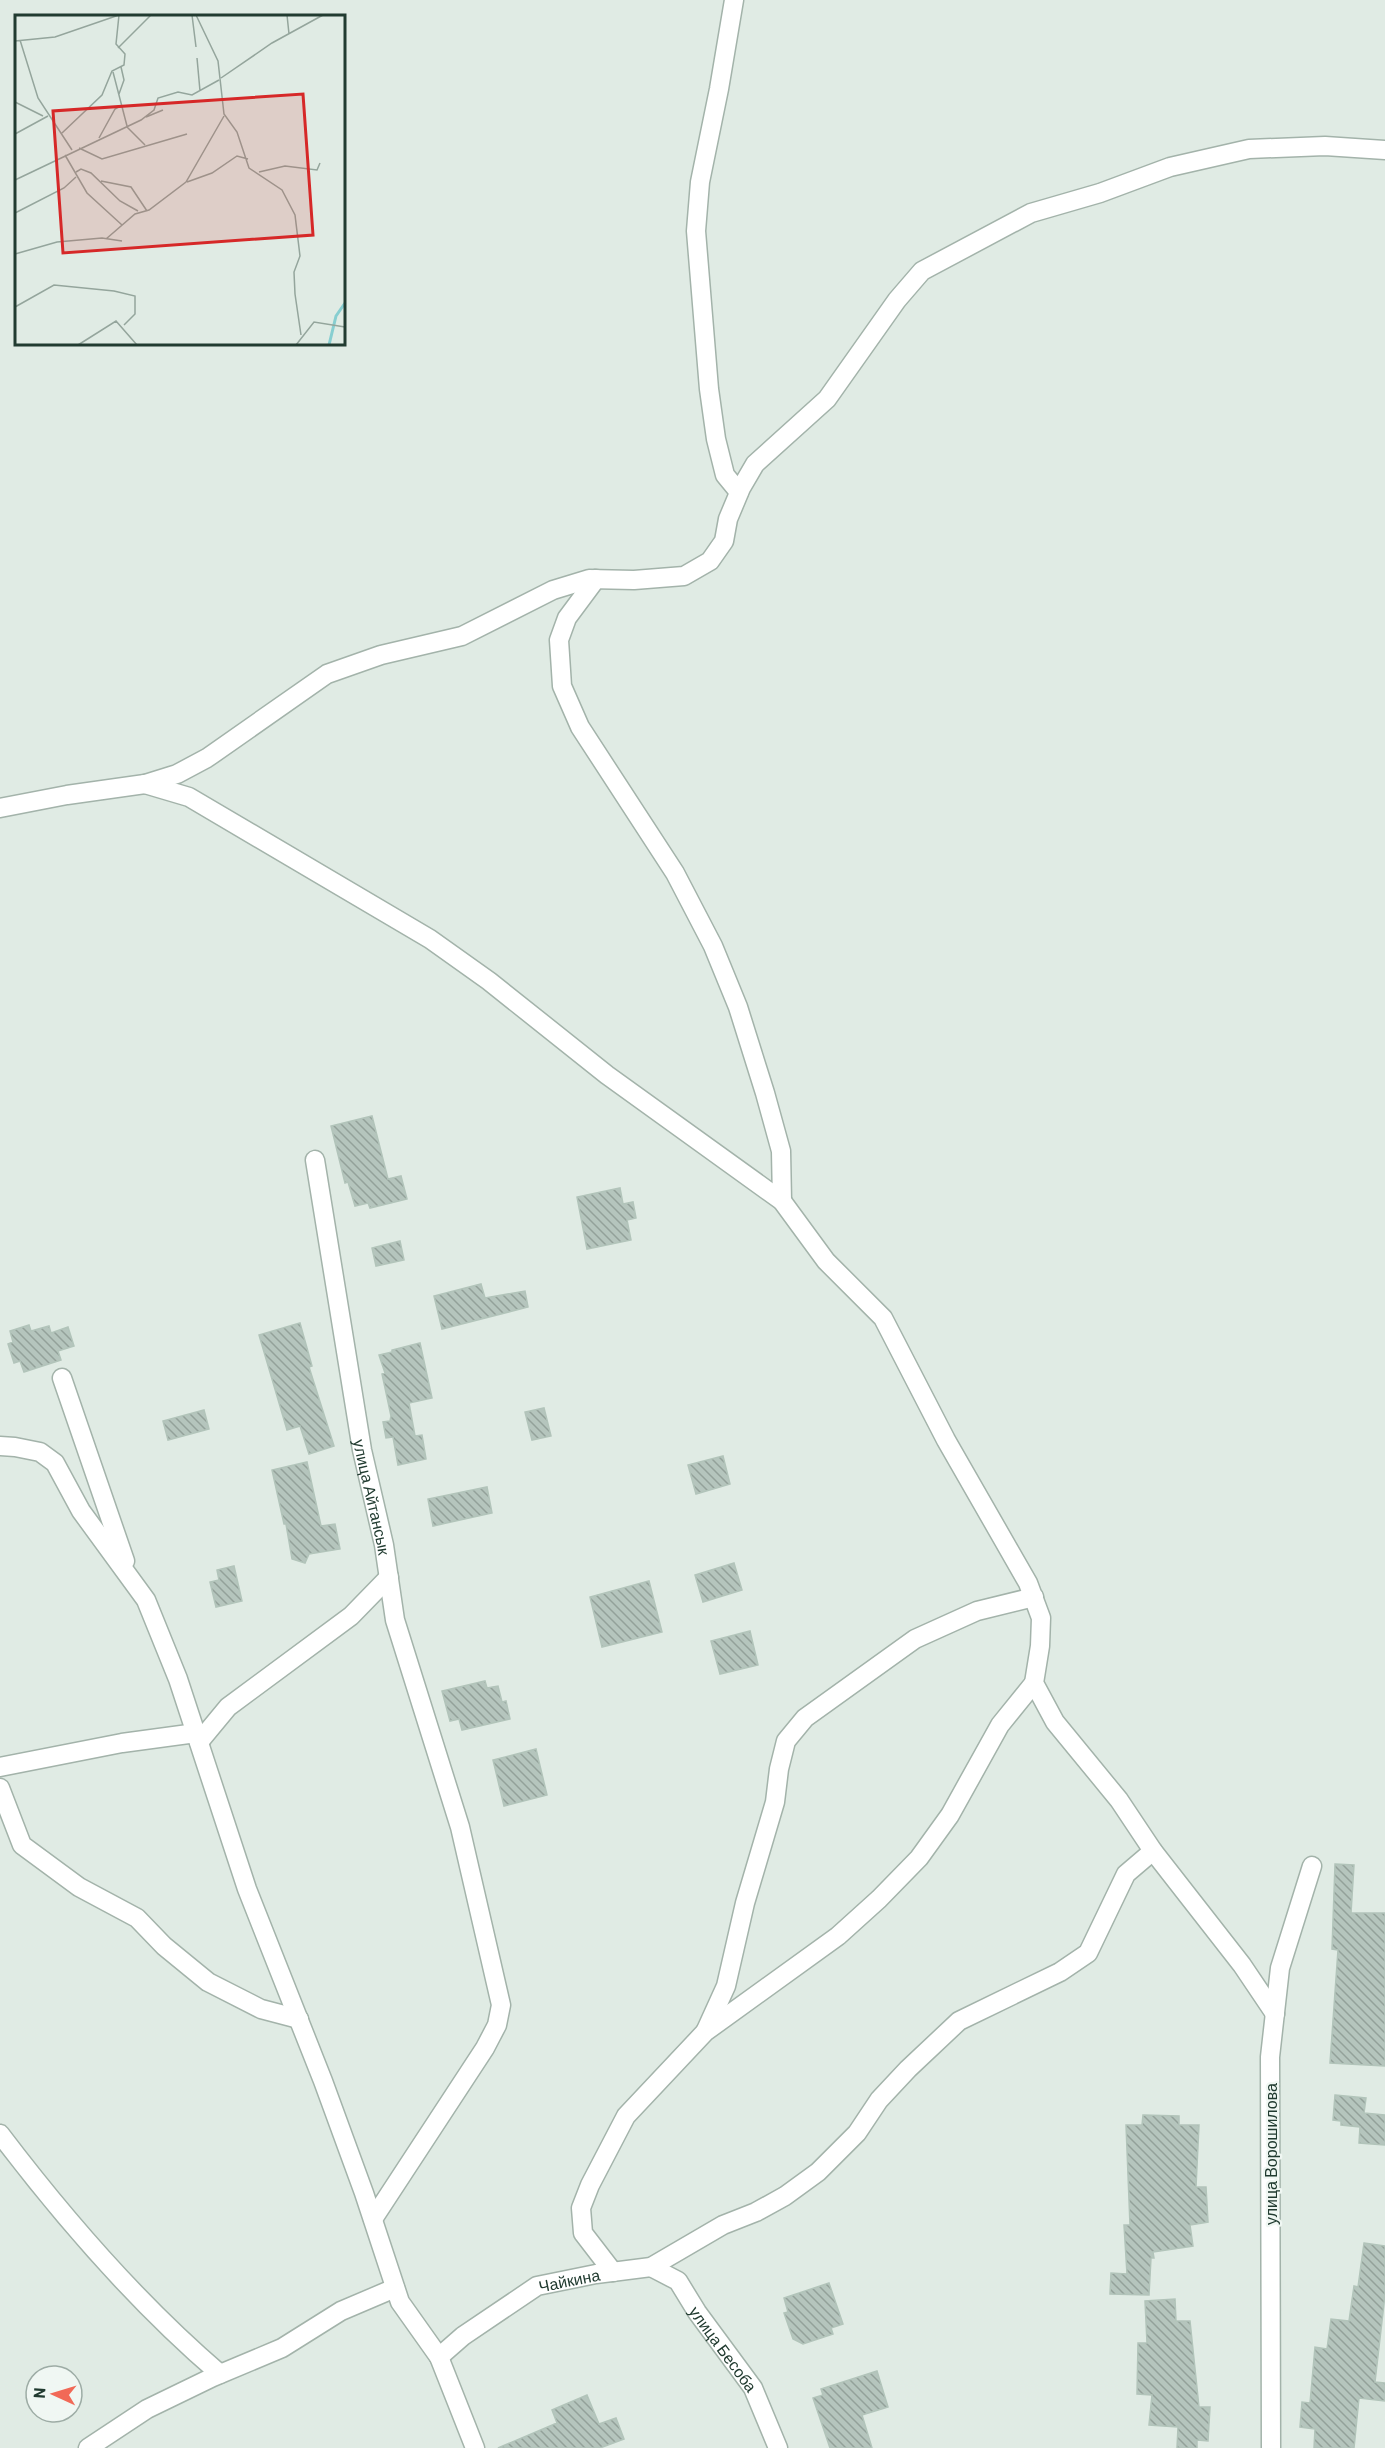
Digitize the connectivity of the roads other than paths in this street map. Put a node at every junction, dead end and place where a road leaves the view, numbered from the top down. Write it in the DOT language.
graph roads {
  1 [pos="734,0"];
  2 [pos="1385,150"];
  3 [pos="739,492"];
  4 [pos="596,579"];
  5 [pos="145,784"];
  6 [pos="0,808"];
  7 [pos="315,1160"];
  8 [pos="782,1201"];
  9 [pos="62,1378"];
  10 [pos="0,1446"];
  11 [pos="389,1577"];
  12 [pos="132,1580"];
  13 [pos="1034,1597"];
  14 [pos="1034,1683"];
  15 [pos="198,1737"];
  16 [pos="0,1767"];
  17 [pos="0,1788"];
  18 [pos="1153,1851"];
  19 [pos="1312,1866"];
  20 [pos="1275,2014"];
  21 [pos="299,2019"];
  22 [pos="705,2032"];
  23 [pos="0,2134"];
  24 [pos="373,2219"];
  25 [pos="651,2267"];
  26 [pos="613,2272"];
  27 [pos="396,2288"];
  28 [pos="439,2357"];
  29 [pos="220,2374"];
  30 [pos="88,2448"];
  31 [pos="475,2448"];
  32 [pos="778,2448"];
  33 [pos="1271,2448"];
  1 -- 3 [label="street"];
  2 -- 3 [label="street"];
  3 -- 4 [label="street"];
  4 -- 5 [label="street"];
  4 -- 8 [label="street"];
  5 -- 6 [label="street"];
  5 -- 8 [label="street"];
  7 -- 11 [label="street, улица Айтансык"];
  8 -- 13 [label="street"];
  9 -- 12 [label="street"];
  10 -- 12 [label="street"];
  11 -- 15 [label="street"];
  11 -- 24 [label="street, улица Айтансык"];
  12 -- 15 [label="street"];
  13 -- 14 [label="street"];
  13 -- 22 [label="street"];
  14 -- 18 [label="street"];
  14 -- 22 [label="street"];
  15 -- 16 [label="street"];
  15 -- 21 [label="street"];
  17 -- 21 [label="street"];
  18 -- 20 [label="street"];
  18 -- 25 [label="street"];
  19 -- 20 [label="street, улица Ворошилова"];
  20 -- 33 [label="street, улица Ворошилова"];
  21 -- 24 [label="street"];
  22 -- 26 [label="street"];
  23 -- 29 [label="street"];
  24 -- 27 [label="street"];
  25 -- 26 [label="street, Чайкина"];
  25 -- 32 [label="street, улица Бесоба"];
  26 -- 28 [label="street, Чайкина"];
  27 -- 28 [label="street"];
  27 -- 29 [label="street"];
  28 -- 31 [label="street"];
  29 -- 30 [label="street"];
}
